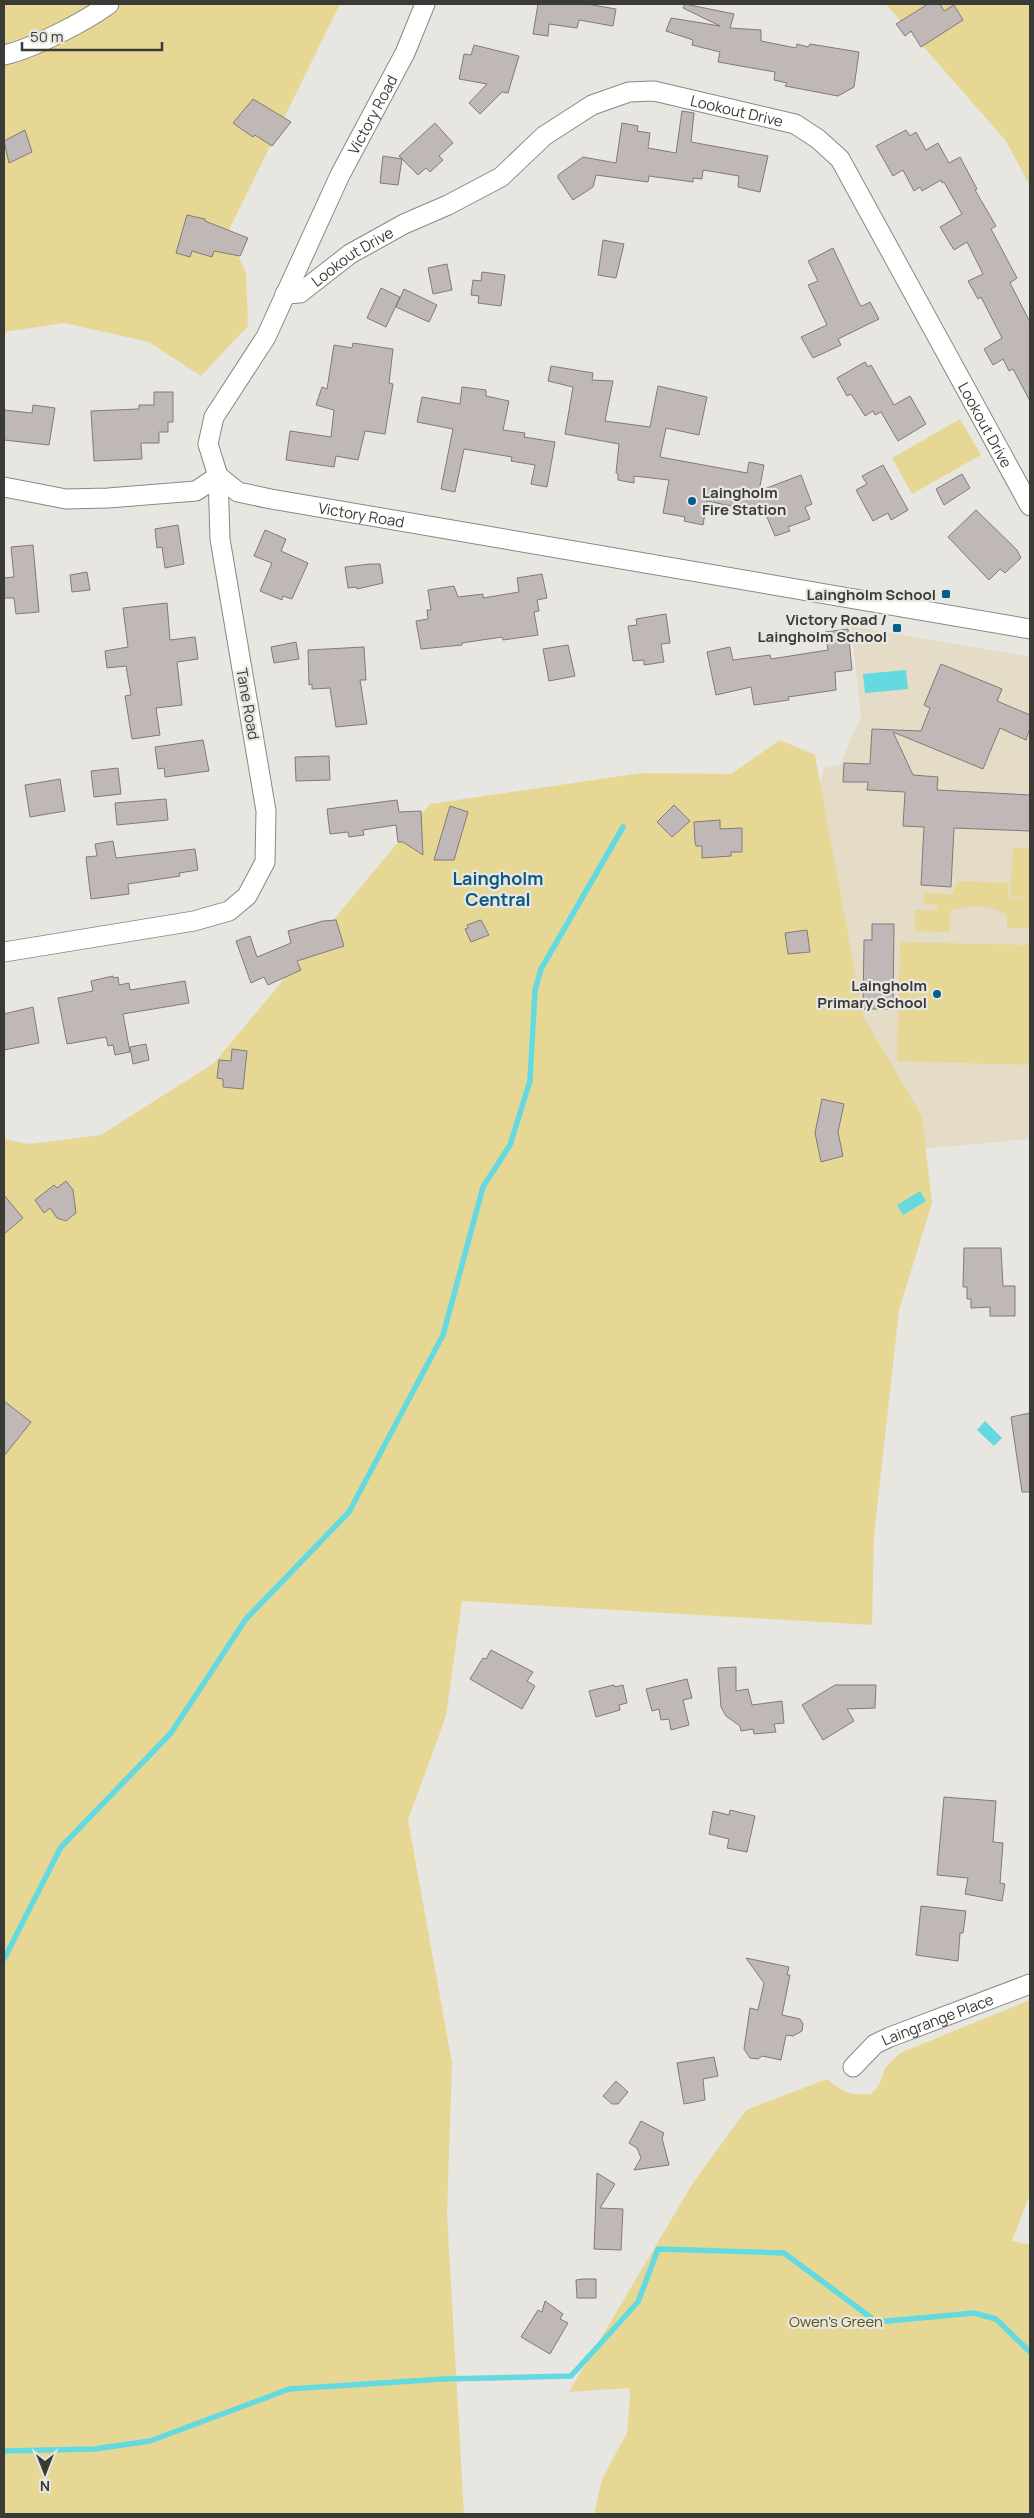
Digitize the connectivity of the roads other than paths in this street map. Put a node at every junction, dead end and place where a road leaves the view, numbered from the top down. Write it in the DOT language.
graph roads {
  1 [pos="109,4"];
  2 [pos="425,4"];
  3 [pos="4,56"];
  4 [pos="285,294"];
  5 [pos="218,476"];
  6 [pos="4,487"];
  7 [pos="1030,506"];
  8 [pos="1030,630"];
  9 [pos="4,952"];
  10 [pos="1030,1984"];
  11 [pos="853,2067"];
  1 -- 3 [label="street"];
  2 -- 4 [label="street, Victory Road"];
  4 -- 5 [label="street, Victory Road"];
  4 -- 7 [label="street, Lookout Drive"];
  5 -- 6 [label="street"];
  5 -- 8 [label="street, Victory Road"];
  5 -- 9 [label="street, Tane Road"];
  10 -- 11 [label="street, Laingrange Place"];
}
